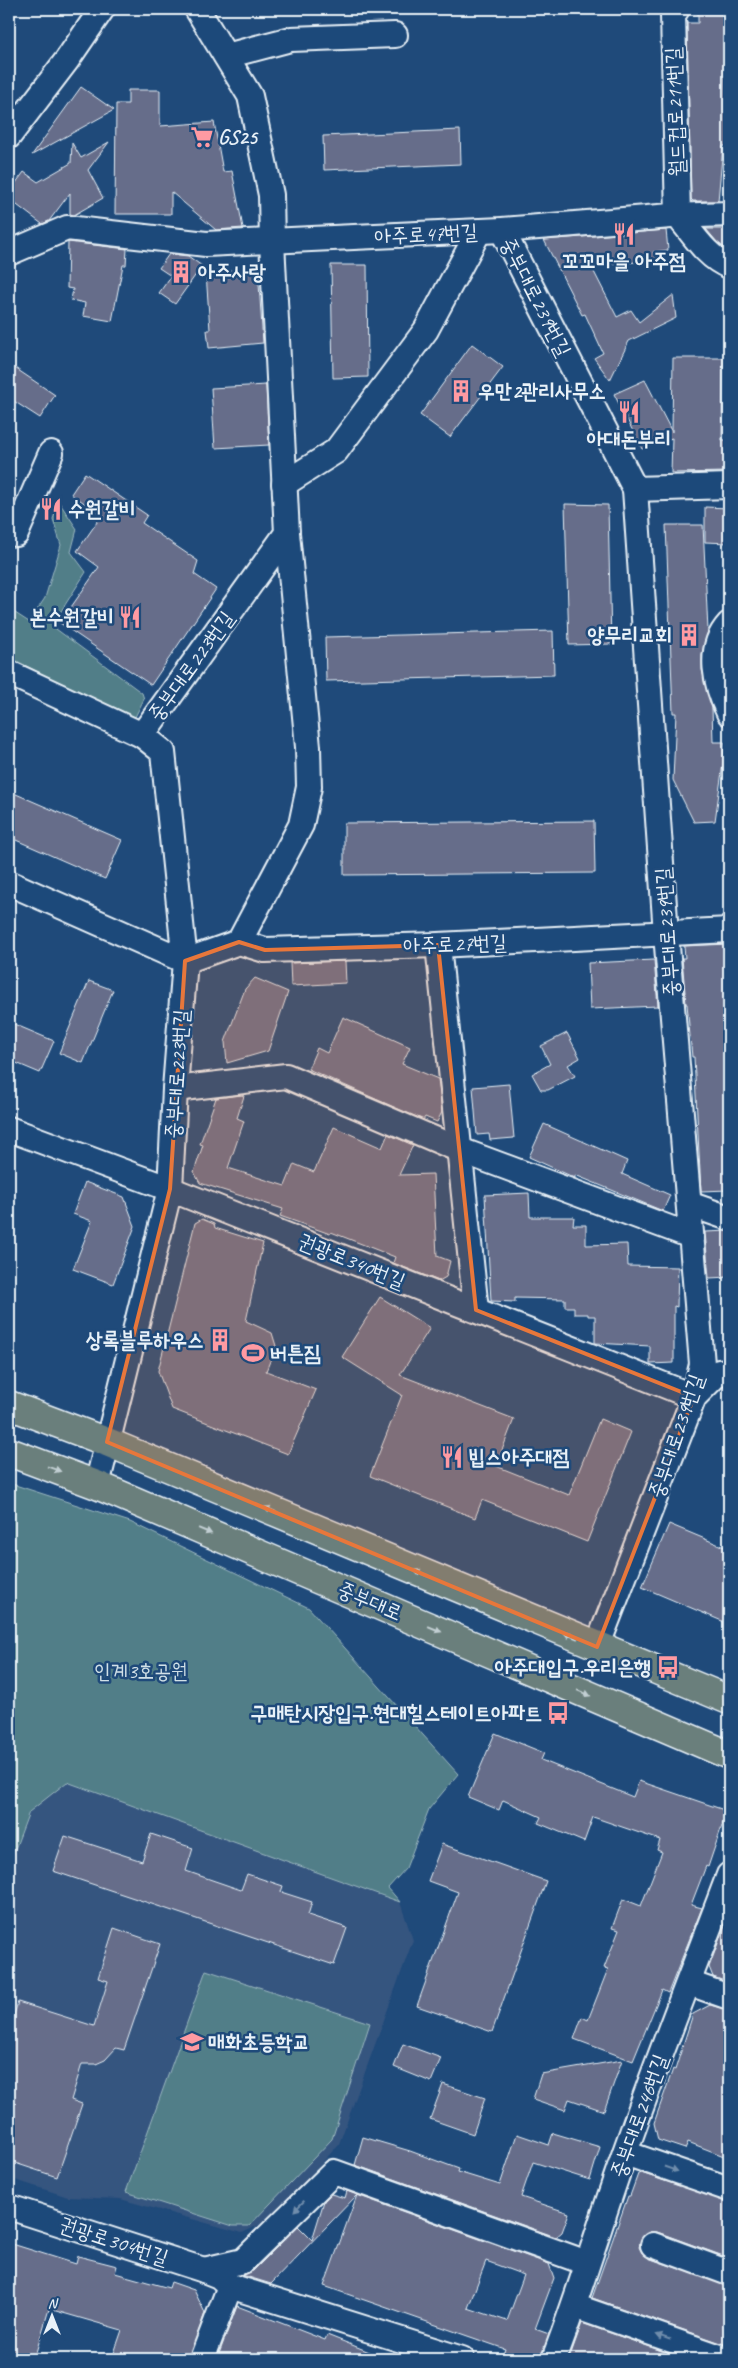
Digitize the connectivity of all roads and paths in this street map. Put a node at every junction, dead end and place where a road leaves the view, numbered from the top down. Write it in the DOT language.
graph roads {
  1 [pos="102,9"];
  2 [pos="197,9"];
  3 [pos="677,9"];
  4 [pos="395,35"];
  5 [pos="226,56"];
  6 [pos="9,136"];
  7 [pos="729,214"];
  8 [pos="678,216"];
  9 [pos="491,231"];
  10 [pos="272,242"];
  11 [pos="9,253"];
  12 [pos="729,266"];
  13 [pos="51,452"];
  14 [pos="284,484"];
  15 [pos="729,486"];
  16 [pos="635,489"];
  17 [pos="9,532"];
  18 [pos="286,533"];
  19 [pos="729,624"];
  20 [pos="9,673"];
  21 [pos="729,713"];
  22 [pos="142,735"];
  23 [pos="9,883"];
  24 [pos="729,930"];
  25 [pos="666,934"];
  26 [pos="239,942"];
  27 [pos="438,945"];
  28 [pos="185,961"];
  29 [pos="174,1089"];
  30 [pos="9,1129"];
  31 [pos="460,1150"];
  32 [pos="170,1189"];
  33 [pos="688,1204"];
  34 [pos="729,1218"];
  35 [pos="691,1236"];
  36 [pos="476,1310"];
  37 [pos="729,1371"];
  38 [pos="694,1397"];
  39 [pos="9,1404"];
  40 [pos="107,1442"];
  41 [pos="9,1452"];
  42 [pos="97,1485"];
  43 [pos="597,1647"];
  44 [pos="729,1700"];
  45 [pos="729,1755"];
  46 [pos="729,1875"];
  47 [pos="689,1983"];
  48 [pos="729,1997"];
  49 [pos="625,2153"];
  50 [pos="729,2189"];
  51 [pos="9,2207"];
  52 [pos="653,2245"];
  53 [pos="587,2263"];
  54 [pos="729,2273"];
  55 [pos="218,2277"];
  56 [pos="574,2306"];
  57 [pos="202,2359"];
  58 [pos="462,2359"];
  59 [pos="554,2359"];
  60 [pos="726,2359"];
  1 -- 6 [label="street"];
  2 -- 5 [label="street"];
  3 -- 8 [label="street, 월드컵로211번길"];
  4 -- 5 [label="street"];
  5 -- 10 [label="street"];
  7 -- 8 [label="street, 아주로47번길"];
  8 -- 9 [label="street, 아주로47번길"];
  8 -- 12 [label="street"];
  9 -- 10 [label="street, 아주로47번길"];
  9 -- 14 [label="street"];
  9 -- 16 [label="street, 중부대로239번길"];
  10 -- 11 [label="street, 아주로47번길"];
  10 -- 14 [label="street"];
  13 -- 17 [label="street"];
  14 -- 18 [label="street"];
  15 -- 16 [label="street"];
  16 -- 25 [label="street, 중부대로239번길"];
  18 -- 22 [label="street, 중부대로223번길"];
  18 -- 26 [label="street"];
  19 -- 21 [label="street"];
  20 -- 22 [label="street"];
  22 -- 28 [label="street, 중부대로223번길"];
  23 -- 28 [label="street"];
  24 -- 25 [label="street, 아주로27번길"];
  25 -- 27 [label="street, 아주로27번길"];
  25 -- 33 [label="street, 중부대로239번길"];
  26 -- 27 [label="street, 아주로27번길"];
  26 -- 28 [label="street"];
  27 -- 31 [label="street"];
  28 -- 29 [label="street, 중부대로223번길"];
  29 -- 31 [label="street"];
  29 -- 32 [label="street, 중부대로223번길"];
  30 -- 32 [label="street, 권광로340번길"];
  31 -- 35 [label="street"];
  31 -- 36 [label="street"];
  32 -- 36 [label="street, 권광로340번길"];
  32 -- 40 [label="street, 중부대로223번길"];
  33 -- 34 [label="street"];
  33 -- 35 [label="street, 중부대로239번길"];
  35 -- 38 [label="street, 중부대로239번길"];
  36 -- 38 [label="street, 권광로340번길"];
  37 -- 38 [label="street"];
  38 -- 43 [label="street, 중부대로239번길"];
  39 -- 40 [label="main road"];
  40 -- 42 [label="street, 중부대로223번길"];
  43 -- 40 [label="main road, one-way"];
  41 -- 42 [label="main road, 중부대로, one-way"];
  42 -- 45 [label="main road, 중부대로, one-way"];
  43 -- 44 [label="main road"];
  46 -- 47 [label="street, 중부대로246번길"];
  47 -- 48 [label="street"];
  47 -- 49 [label="street, 중부대로246번길"];
  49 -- 50 [label="street, one-way"];
  49 -- 53 [label="street, 중부대로246번길"];
  51 -- 55 [label="street, 권광로304번길"];
  52 -- 54 [label="street"];
  53 -- 55 [label="street, one-way"];
  53 -- 56 [label="street, 중부대로246번길"];
  55 -- 57 [label="street"];
  55 -- 58 [label="street"];
  56 -- 59 [label="street, 중부대로246번길"];
  60 -- 56 [label="street, one-way"];
}
